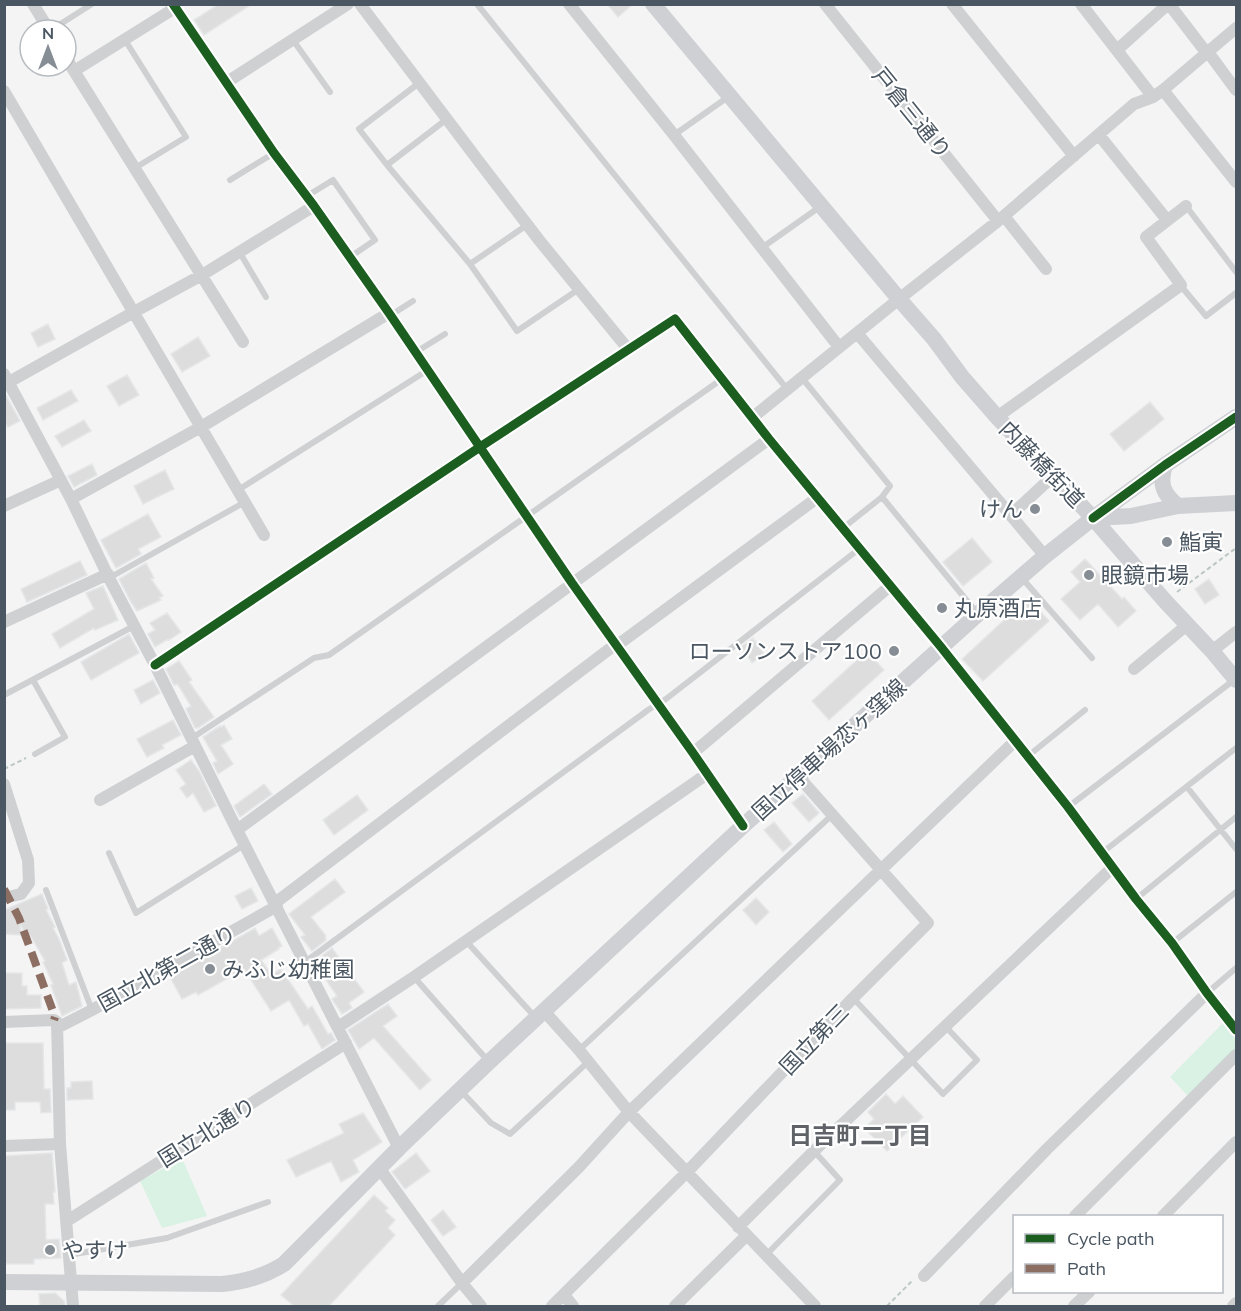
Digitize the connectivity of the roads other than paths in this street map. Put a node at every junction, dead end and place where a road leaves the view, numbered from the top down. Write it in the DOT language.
graph roads {
  1 [pos="33,4"];
  2 [pos="92,4"];
  3 [pos="348,4"];
  4 [pos="360,4"];
  5 [pos="477,4"];
  6 [pos="569,4"];
  7 [pos="653,4"];
  8 [pos="825,4"];
  9 [pos="952,4"];
  10 [pos="1081,4"];
  11 [pos="1169,4"];
  12 [pos="174,6"];
  13 [pos="42,18"];
  14 [pos="69,18"];
  15 [pos="1236,28"];
  16 [pos="125,40"];
  17 [pos="293,40"];
  18 [pos="1117,50"];
  19 [pos="1208,52"];
  20 [pos="78,69"];
  21 [pos="78,78"];
  22 [pos="227,82"];
  23 [pos="420,83"];
  24 [pos="1236,90"];
  25 [pos="4,91"];
  26 [pos="330,92"];
  27 [pos="1158,94"];
  28 [pos="729,96"];
  29 [pos="447,119"];
  30 [pos="674,135"];
  31 [pos="1099,135"];
  32 [pos="274,153"];
  33 [pos="1074,156"];
  34 [pos="387,165"];
  35 [pos="134,169"];
  36 [pos="231,180"];
  37 [pos="1236,182"];
  38 [pos="310,202"];
  39 [pos="821,206"];
  40 [pos="1186,206"];
  41 [pos="1001,218"];
  42 [pos="1167,220"];
  43 [pos="527,224"];
  44 [pos="763,247"];
  45 [pos="240,253"];
  46 [pos="350,257"];
  47 [pos="470,264"];
  48 [pos="1046,269"];
  49 [pos="1236,272"];
  50 [pos="202,275"];
  51 [pos="1181,285"];
  52 [pos="579,289"];
  53 [pos="1236,293"];
  54 [pos="266,297"];
  55 [pos="899,299"];
  56 [pos="414,301"];
  57 [pos="134,312"];
  58 [pos="390,314"];
  59 [pos="857,333"];
  60 [pos="445,334"];
  61 [pos="243,342"];
  62 [pos="839,347"];
  63 [pos="628,349"];
  64 [pos="416,352"];
  65 [pos="428,370"];
  66 [pos="7,378"];
  67 [pos="802,378"];
  68 [pos="723,379"];
  69 [pos="787,390"];
  70 [pos="753,417"];
  71 [pos="997,417"];
  72 [pos="1236,417"];
  73 [pos="201,427"];
  74 [pos="769,439"];
  75 [pos="480,447"];
  76 [pos="1165,465"];
  77 [pos="1053,476"];
  78 [pos="61,480"];
  79 [pos="238,490"];
  80 [pos="882,497"];
  81 [pos="817,498"];
  82 [pos="71,499"];
  83 [pos="245,502"];
  84 [pos="1236,503"];
  85 [pos="4,506"];
  86 [pos="1178,506"];
  87 [pos="527,515"];
  88 [pos="1011,515"];
  89 [pos="1093,518"];
  90 [pos="843,528"];
  91 [pos="264,535"];
  92 [pos="859,549"];
  93 [pos="1046,556"];
  94 [pos="109,576"];
  95 [pos="1021,576"];
  96 [pos="572,583"];
  97 [pos="890,586"];
  98 [pos="978,614"];
  99 [pos="4,622"];
  100 [pos="1187,625"];
  101 [pos="134,626"];
  102 [pos="1236,632"];
  103 [pos="616,645"];
  104 [pos="941,647"];
  105 [pos="1212,651"];
  106 [pos="1092,658"];
  107 [pos="155,665"];
  108 [pos="1134,669"];
  109 [pos="1236,679"];
  110 [pos="33,680"];
  111 [pos="4,695"];
  112 [pos="657,704"];
  113 [pos="1085,710"];
  114 [pos="1015,741"];
  115 [pos="194,742"];
  116 [pos="1236,748"];
  117 [pos="693,753"];
  118 [pos="34,754"];
  119 [pos="1028,757"];
  120 [pos="707,774"];
  121 [pos="798,776"];
  122 [pos="4,784"];
  123 [pos="1187,787"];
  124 [pos="100,800"];
  125 [pos="1068,807"];
  126 [pos="832,815"];
  127 [pos="1236,817"];
  128 [pos="743,826"];
  129 [pos="237,830"];
  130 [pos="1221,830"];
  131 [pos="244,844"];
  132 [pos="1236,849"];
  133 [pos="109,852"];
  134 [pos="1102,852"];
  135 [pos="1113,867"];
  136 [pos="881,870"];
  137 [pos="46,890"];
  138 [pos="1236,892"];
  139 [pos="4,898"];
  140 [pos="1136,899"];
  141 [pos="276,904"];
  142 [pos="465,940"];
  143 [pos="1172,943"];
  144 [pos="305,962"];
  145 [pos="1236,968"];
  146 [pos="414,977"];
  147 [pos="1207,993"];
  148 [pos="853,998"];
  149 [pos="92,1010"];
  150 [pos="540,1015"];
  151 [pos="4,1022"];
  152 [pos="338,1027"];
  153 [pos="946,1027"];
  154 [pos="57,1028"];
  155 [pos="1236,1028"];
  156 [pos="346,1043"];
  157 [pos="579,1050"];
  158 [pos="1236,1055"];
  159 [pos="911,1060"];
  160 [pos="489,1062"];
  161 [pos="588,1062"];
  162 [pos="460,1090"];
  163 [pos="629,1112"];
  164 [pos="1236,1142"];
  165 [pos="60,1144"];
  166 [pos="4,1146"];
  167 [pos="399,1148"];
  168 [pos="814,1151"];
  169 [pos="380,1169"];
  170 [pos="686,1173"];
  171 [pos="268,1202"];
  172 [pos="1076,1215"];
  173 [pos="1164,1215"];
  174 [pos="67,1221"];
  175 [pos="743,1231"];
  176 [pos="69,1254"];
  177 [pos="766,1254"];
  178 [pos="924,1276"];
  179 [pos="1013,1278"];
  180 [pos="4,1282"];
  181 [pos="72,1283"];
  182 [pos="462,1283"];
  183 [pos="1088,1293"];
  184 [pos="564,1295"];
  185 [pos="1236,1303"];
  186 [pos="73,1306"];
  187 [pos="438,1306"];
  188 [pos="481,1306"];
  189 [pos="552,1306"];
  190 [pos="573,1306"];
  191 [pos="675,1306"];
  192 [pos="815,1306"];
  193 [pos="985,1306"];
  194 [pos="1074,1306"];
  195 [pos="1233,1306"];
  1 -- 13 [label="street"];
  2 -- 14 [label="lane"];
  3 -- 17 [label="street"];
  4 -- 23 [label="street"];
  5 -- 69 [label="lane"];
  6 -- 30 [label="street"];
  7 -- 28 [label="main road, 内藤橋街道"];
  8 -- 41 [label="street, 戸倉三通り"];
  9 -- 33 [label="street"];
  10 -- 18 [label="street"];
  11 -- 18 [label="street"];
  11 -- 19 [label="street"];
  12 -- 16 [label="street"];
  12 -- 22 [label="street"];
  15 -- 19 [label="street"];
  16 -- 20 [label="street"];
  16 -- 35 [label="lane"];
  17 -- 22 [label="street"];
  17 -- 26 [label="lane"];
  18 -- 27 [label="street"];
  19 -- 24 [label="street"];
  19 -- 27 [label="street"];
  21 -- 35 [label="street"];
  22 -- 32 [label="street"];
  23 -- 29 [label="street"];
  23 -- 34 [label="lane"];
  25 -- 57 [label="street"];
  27 -- 31 [label="street"];
  27 -- 37 [label="street"];
  28 -- 30 [label="lane"];
  28 -- 39 [label="main road, 内藤橋街道"];
  29 -- 34 [label="lane"];
  29 -- 43 [label="street"];
  30 -- 44 [label="street"];
  31 -- 33 [label="street"];
  31 -- 42 [label="street"];
  32 -- 36 [label="lane"];
  32 -- 38 [label="street"];
  33 -- 41 [label="street"];
  34 -- 47 [label="lane"];
  35 -- 50 [label="street"];
  38 -- 45 [label="street"];
  38 -- 46 [label="street"];
  38 -- 46 [label="lane"];
  39 -- 44 [label="lane"];
  39 -- 55 [label="main road, 内藤橋街道"];
  40 -- 42 [label="street"];
  40 -- 49 [label="lane"];
  41 -- 48 [label="street, 戸倉三通り"];
  41 -- 55 [label="street"];
  42 -- 51 [label="street"];
  43 -- 47 [label="lane"];
  43 -- 52 [label="street"];
  44 -- 62 [label="street"];
  45 -- 50 [label="street"];
  45 -- 54 [label="lane"];
  46 -- 58 [label="street"];
  47 -- 52 [label="lane"];
  50 -- 57 [label="street"];
  50 -- 61 [label="street"];
  51 -- 53 [label="lane"];
  51 -- 71 [label="street"];
  52 -- 63 [label="street"];
  55 -- 59 [label="street"];
  55 -- 71 [label="main road, 内藤橋街道"];
  56 -- 58 [label="lane"];
  57 -- 66 [label="street"];
  57 -- 73 [label="street"];
  58 -- 64 [label="street"];
  58 -- 73 [label="street"];
  59 -- 62 [label="street"];
  59 -- 88 [label="street"];
  60 -- 64 [label="lane"];
  62 -- 67 [label="street"];
  63 -- 68 [label="street"];
  63 -- 75 [label="street"];
  64 -- 65 [label="street"];
  65 -- 75 [label="street"];
  65 -- 79 [label="lane"];
  66 -- 78 [label="street"];
  67 -- 69 [label="street"];
  67 -- 80 [label="lane"];
  68 -- 70 [label="street"];
  68 -- 87 [label="lane"];
  69 -- 70 [label="street"];
  70 -- 74 [label="street"];
  71 -- 77 [label="main road, 内藤橋街道"];
  72 -- 76 [label="main road, 国立停車場恋ヶ窪線"];
  73 -- 79 [label="street"];
  73 -- 82 [label="street"];
  74 -- 81 [label="street"];
  74 -- 96 [label="street"];
  75 -- 87 [label="street"];
  75 -- 107 [label="street"];
  76 -- 86 [label="main road"];
  76 -- 89 [label="main road, 国立停車場恋ヶ窪線"];
  77 -- 88 [label="street"];
  77 -- 89 [label="main road, 内藤橋街道"];
  78 -- 82 [label="street"];
  78 -- 85 [label="street"];
  79 -- 83 [label="street"];
  80 -- 90 [label="lane"];
  80 -- 98 [label="lane"];
  81 -- 90 [label="street"];
  81 -- 103 [label="street, 国立北第二通り"];
  82 -- 94 [label="street"];
  83 -- 91 [label="street"];
  83 -- 94 [label="lane"];
  84 -- 86 [label="main road"];
  86 -- 89 [label="main road"];
  87 -- 96 [label="street"];
  87 -- 115 [label="lane"];
  88 -- 93 [label="street"];
  89 -- 93 [label="main road, 国立停車場恋ヶ窪線"];
  89 -- 100 [label="main road, 内藤橋街道"];
  90 -- 92 [label="street"];
  92 -- 97 [label="street"];
  92 -- 112 [label="lane"];
  93 -- 95 [label="main road, 国立停車場恋ヶ窪線"];
  94 -- 99 [label="street"];
  94 -- 101 [label="street"];
  95 -- 98 [label="main road, 国立停車場恋ヶ窪線"];
  95 -- 106 [label="lane"];
  96 -- 103 [label="street"];
  96 -- 129 [label="street"];
  97 -- 104 [label="street"];
  97 -- 117 [label="street"];
  98 -- 104 [label="main road, 国立停車場恋ヶ窪線"];
  100 -- 105 [label="main road, 内藤橋街道"];
  100 -- 108 [label="street"];
  101 -- 107 [label="street"];
  101 -- 110 [label="lane"];
  102 -- 105 [label="street"];
  103 -- 112 [label="street"];
  103 -- 141 [label="street, 国立北第二通り"];
  104 -- 114 [label="street"];
  104 -- 121 [label="main road, 国立停車場恋ヶ窪線"];
  105 -- 109 [label="main road, 内藤橋街道"];
  107 -- 115 [label="street"];
  109 -- 125 [label="lane"];
  110 -- 111 [label="lane"];
  110 -- 118 [label="lane"];
  112 -- 117 [label="street"];
  112 -- 144 [label="lane"];
  113 -- 119 [label="lane"];
  114 -- 119 [label="street"];
  114 -- 136 [label="street"];
  115 -- 124 [label="street"];
  115 -- 129 [label="street"];
  116 -- 123 [label="lane"];
  117 -- 120 [label="street"];
  119 -- 125 [label="street"];
  120 -- 128 [label="street"];
  120 -- 142 [label="street"];
  121 -- 126 [label="street, 国立第三"];
  121 -- 128 [label="main road, 国立停車場恋ヶ窪線"];
  122 -- 139 [label="street"];
  123 -- 130 [label="lane"];
  123 -- 134 [label="lane"];
  125 -- 134 [label="street"];
  126 -- 136 [label="street, 国立第三"];
  126 -- 157 [label="lane"];
  127 -- 130 [label="lane"];
  128 -- 150 [label="main road, 国立停車場恋ヶ窪線"];
  129 -- 131 [label="street"];
  130 -- 132 [label="lane"];
  130 -- 140 [label="lane"];
  131 -- 133 [label="lane"];
  131 -- 141 [label="street"];
  134 -- 135 [label="street"];
  135 -- 140 [label="street"];
  135 -- 153 [label="street"];
  136 -- 148 [label="street, 国立第三"];
  136 -- 163 [label="street"];
  137 -- 149 [label="lane"];
  138 -- 143 [label="lane"];
  140 -- 143 [label="street"];
  141 -- 144 [label="street"];
  141 -- 149 [label="street, 国立北第二通り"];
  142 -- 146 [label="street"];
  142 -- 150 [label="lane"];
  143 -- 147 [label="street"];
  144 -- 152 [label="street"];
  145 -- 147 [label="lane"];
  146 -- 152 [label="street"];
  146 -- 160 [label="lane"];
  147 -- 155 [label="street"];
  147 -- 178 [label="street"];
  148 -- 159 [label="lane"];
  148 -- 170 [label="street, 国立第三"];
  149 -- 154 [label="street, 国立北第二通り"];
  150 -- 157 [label="street"];
  150 -- 160 [label="main road, 国立停車場恋ヶ窪線"];
  151 -- 154 [label="street"];
  152 -- 156 [label="street"];
  153 -- 159 [label="street"];
  153 -- 159 [label="lane"];
  154 -- 165 [label="street"];
  156 -- 167 [label="street"];
  156 -- 174 [label="street, 国立北通り"];
  157 -- 161 [label="street"];
  158 -- 172 [label="street"];
  159 -- 168 [label="street"];
  160 -- 162 [label="main road, 国立停車場恋ヶ窪線"];
  161 -- 162 [label="lane"];
  161 -- 163 [label="street"];
  162 -- 167 [label="main road, 国立停車場恋ヶ窪線"];
  163 -- 170 [label="street"];
  163 -- 182 [label="street"];
  164 -- 173 [label="street"];
  165 -- 166 [label="street"];
  165 -- 174 [label="street"];
  167 -- 169 [label="main road, 国立停車場恋ヶ窪線"];
  168 -- 175 [label="street"];
  168 -- 177 [label="lane"];
  169 -- 181 [label="main road, 国立停車場恋ヶ窪線"];
  169 -- 182 [label="street"];
  170 -- 175 [label="street"];
  170 -- 184 [label="street, 国立第三"];
  171 -- 176 [label="lane"];
  174 -- 176 [label="street"];
  175 -- 177 [label="street"];
  175 -- 191 [label="street"];
  176 -- 181 [label="street"];
  177 -- 192 [label="street"];
  179 -- 193 [label="street"];
  180 -- 181 [label="main road, 国立停車場恋ヶ窪線"];
  181 -- 186 [label="street"];
  182 -- 187 [label="lane"];
  182 -- 188 [label="street"];
  183 -- 194 [label="street"];
  184 -- 189 [label="street, 国立第三"];
  184 -- 190 [label="street"];
  185 -- 195 [label="street"];
}
